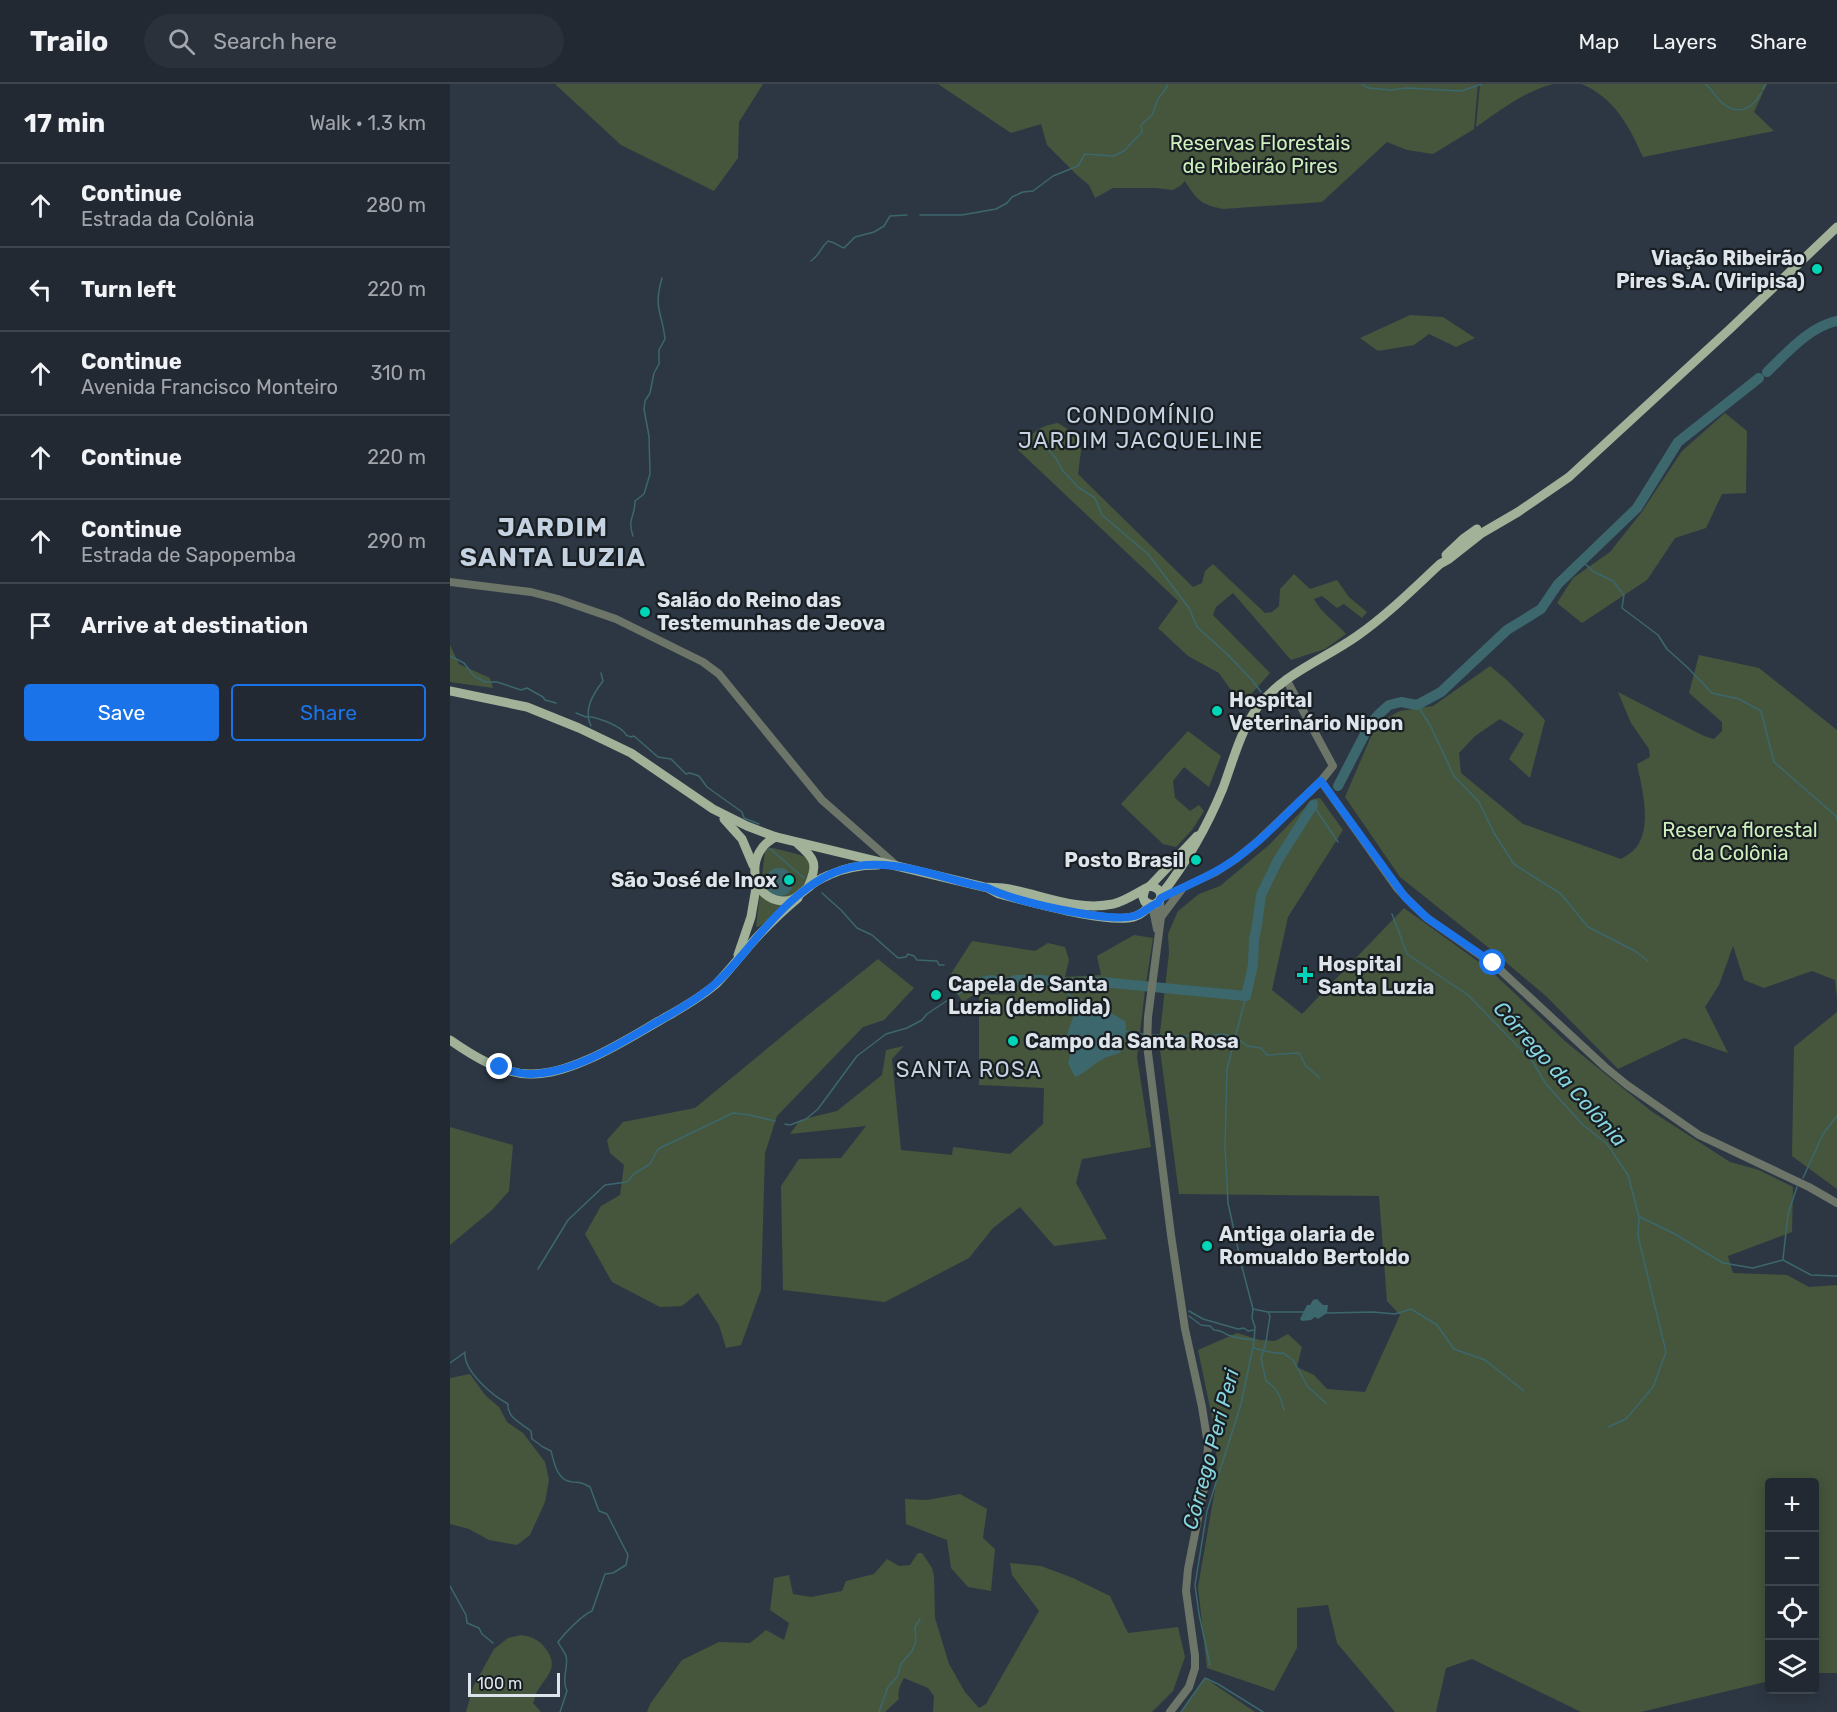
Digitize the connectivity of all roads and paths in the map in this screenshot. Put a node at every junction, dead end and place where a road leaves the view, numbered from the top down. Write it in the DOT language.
graph roads {
  1 [pos="1837,227"];
  2 [pos="450,582"];
  3 [pos="1286,679"];
  4 [pos="450,691"];
  5 [pos="1321,781"];
  6 [pos="713,809"];
  7 [pos="1203,830"];
  8 [pos="776,837"];
  9 [pos="870,842"];
  10 [pos="796,843"];
  11 [pos="864,858"];
  12 [pos="754,865"];
  13 [pos="895,866"];
  14 [pos="757,882"];
  15 [pos="1185,886"];
  16 [pos="808,887"];
  17 [pos="1148,887"];
  18 [pos="988,888"];
  19 [pos="798,898"];
  20 [pos="1157,901"];
  21 [pos="1161,917"];
  22 [pos="1158,934"];
  23 [pos="732,968"];
  24 [pos="450,1040"];
  25 [pos="1837,1203"];
  26 [pos="1170,1712"];
  1 -- 3 [label="main road"];
  2 -- 9 [label="street"];
  3 -- 5 [label="street"];
  3 -- 7 [label="main road"];
  4 -- 6 [label="main road"];
  5 -- 15 [label="street"];
  5 -- 25 [label="street"];
  6 -- 8 [label="main road"];
  6 -- 12 [label="main road"];
  7 -- 17 [label="main road"];
  7 -- 20 [label="main road"];
  8 -- 10 [label="main road"];
  8 -- 12 [label="main road"];
  9 -- 11 [label="street"];
  9 -- 13 [label="street"];
  10 -- 11 [label="main road"];
  10 -- 16 [label="main road"];
  11 -- 13 [label="main road"];
  12 -- 14 [label="main road"];
  13 -- 16 [label="main road"];
  13 -- 18 [label="main road"];
  14 -- 19 [label="main road"];
  14 -- 23 [label="main road"];
  15 -- 20 [label="street"];
  15 -- 21 [label="street"];
  16 -- 19 [label="main road"];
  17 -- 18 [label="main road"];
  17 -- 20 [label="main road"];
  17 -- 20 [label="main road"];
  18 -- 20 [label="main road"];
  19 -- 23 [label="main road"];
  20 -- 21 [label="street"];
  20 -- 22 [label="street"];
  21 -- 22 [label="street"];
  22 -- 26 [label="street"];
  23 -- 24 [label="main road"];
}
